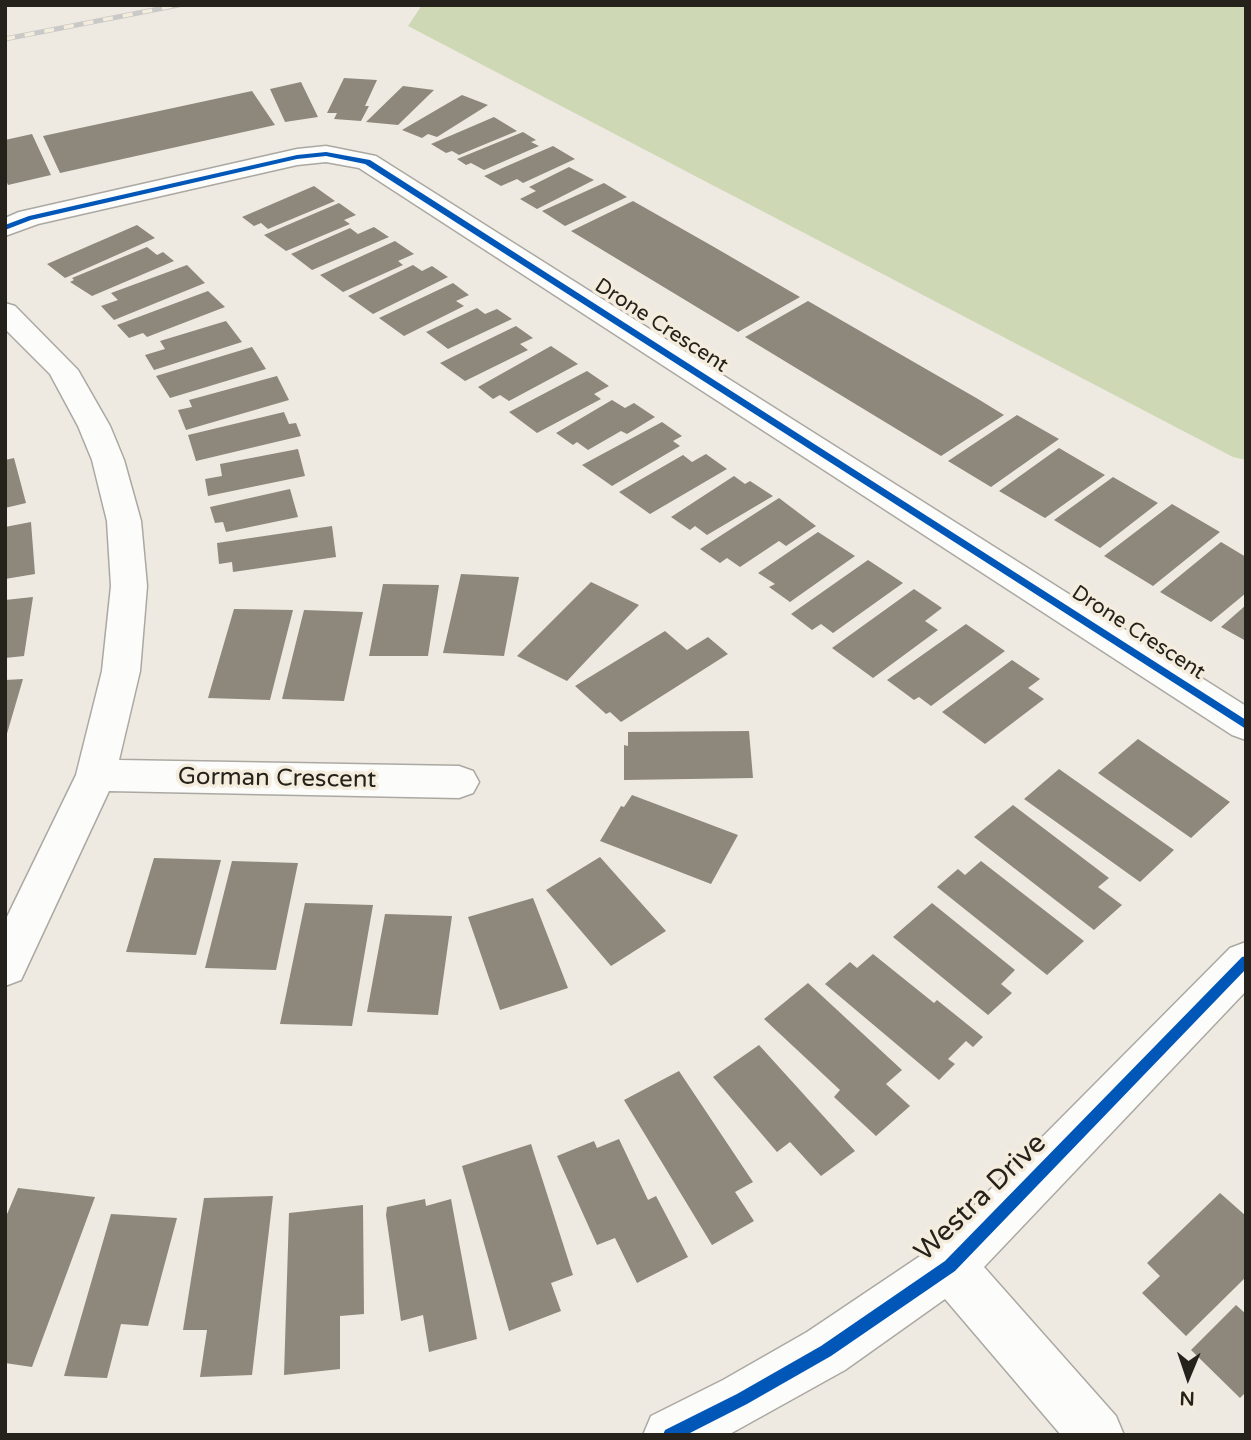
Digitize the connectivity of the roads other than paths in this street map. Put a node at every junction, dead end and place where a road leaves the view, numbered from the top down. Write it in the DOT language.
graph roads {
  1 [pos="5,228"];
  2 [pos="5,312"];
  3 [pos="1246,725"];
  4 [pos="96,775"];
  5 [pos="459,782"];
  6 [pos="1246,961"];
  7 [pos="5,967"];
  8 [pos="950,1266"];
  9 [pos="670,1435"];
  10 [pos="1097,1435"];
  1 -- 3 [label="street, Drone Crescent"];
  2 -- 4 [label="street"];
  4 -- 5 [label="street, Gorman Crescent"];
  4 -- 7 [label="street"];
  6 -- 8 [label="street, Westra Drive"];
  8 -- 9 [label="street, Westra Drive"];
  8 -- 10 [label="street"];
}
